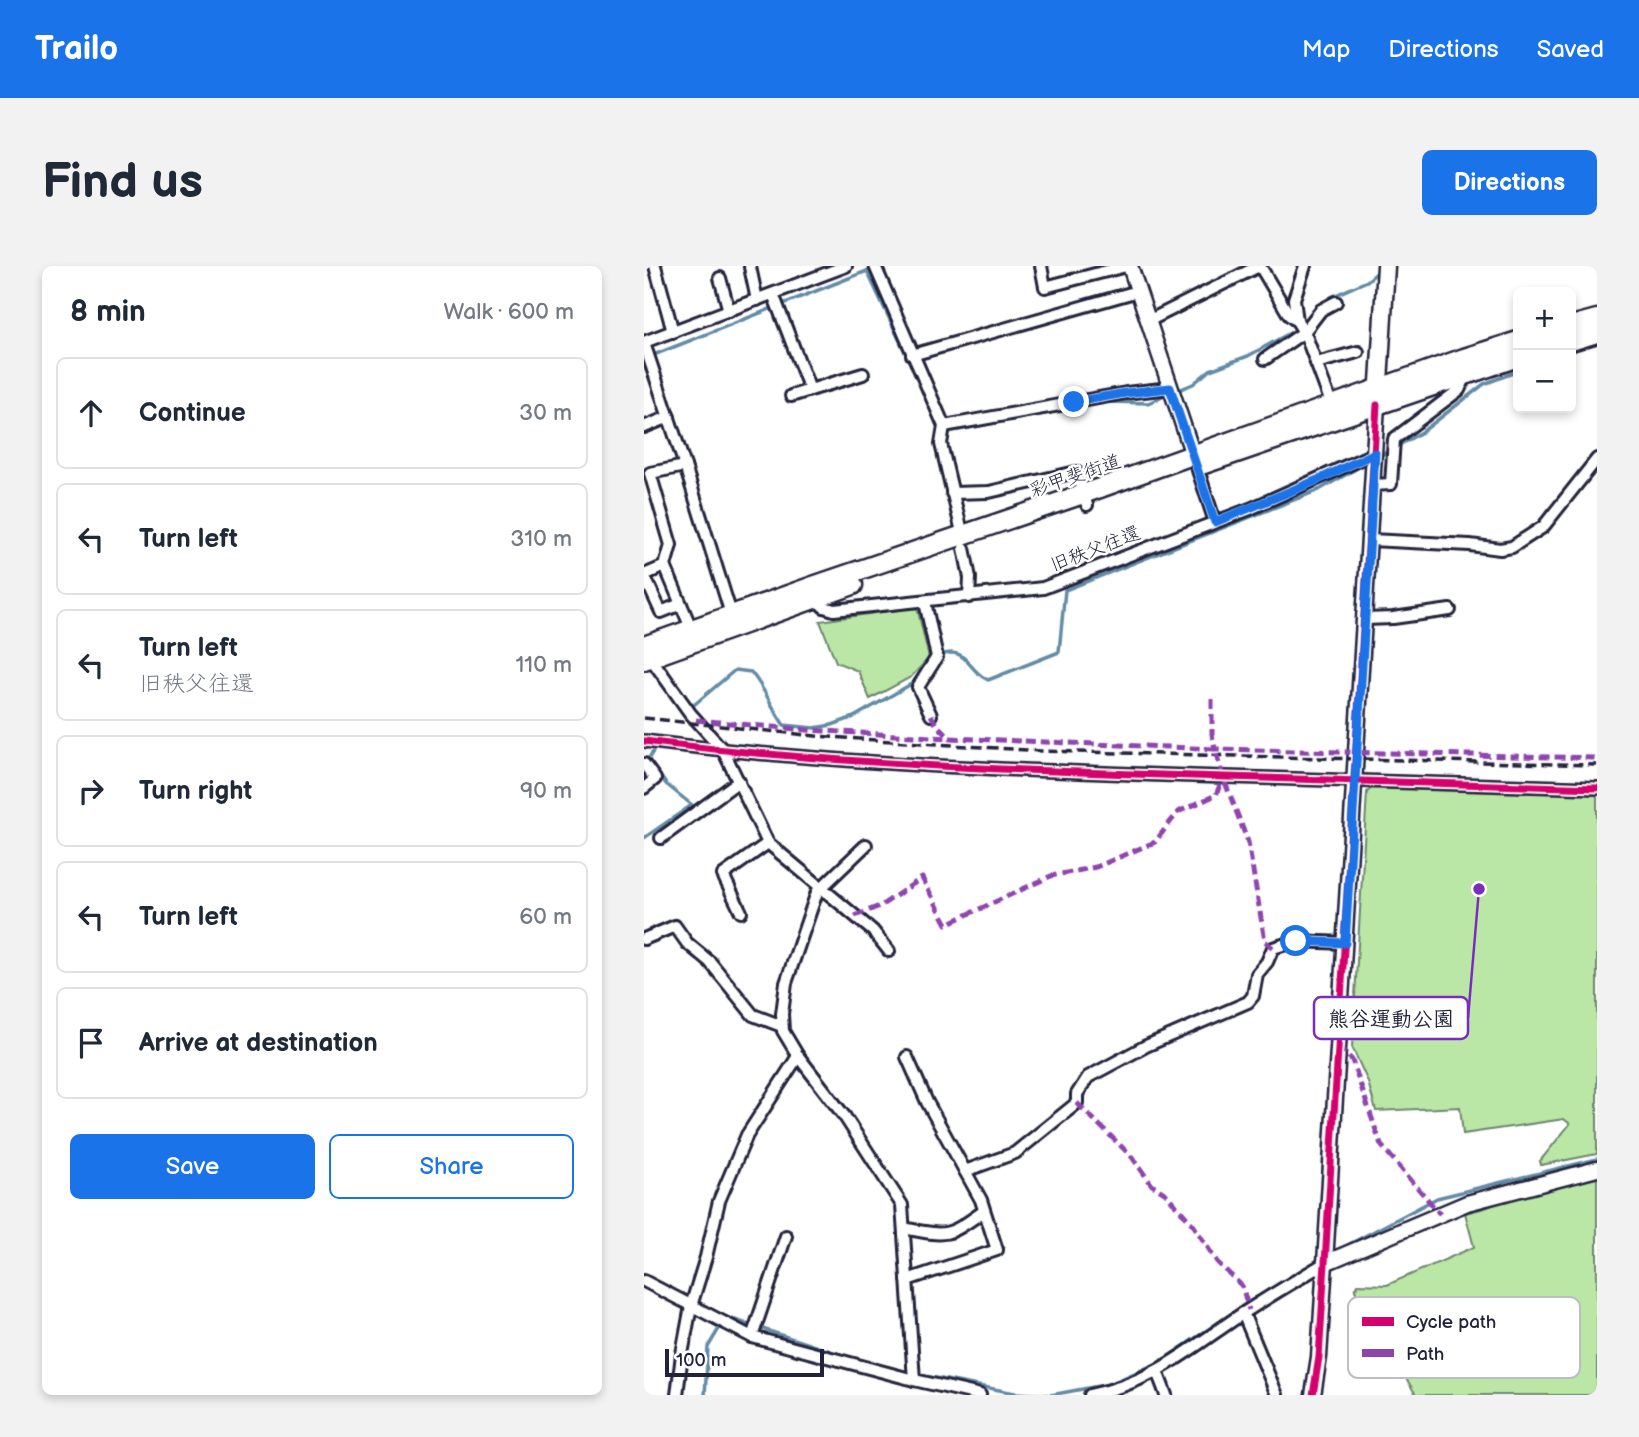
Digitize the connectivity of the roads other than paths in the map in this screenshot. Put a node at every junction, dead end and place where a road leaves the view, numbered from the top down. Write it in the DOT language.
graph roads {
  1 [pos="655,266"];
  2 [pos="846,266"];
  3 [pos="876,266"];
  4 [pos="1041,266"];
  5 [pos="1128,266"];
  6 [pos="1259,266"];
  7 [pos="1305,266"];
  8 [pos="1387,266"];
  9 [pos="750,267"];
  10 [pos="720,278"];
  11 [pos="1138,291"];
  12 [pos="773,294"];
  13 [pos="757,300"];
  14 [pos="1336,302"];
  15 [pos="729,311"];
  16 [pos="1597,319"];
  17 [pos="1148,321"];
  18 [pos="1297,321"];
  19 [pos="1576,325"];
  20 [pos="673,332"];
  21 [pos="1304,332"];
  22 [pos="1597,334"];
  23 [pos="1576,340"];
  24 [pos="644,343"];
  25 [pos="1513,343"];
  26 [pos="1358,352"];
  27 [pos="912,355"];
  28 [pos="1513,358"];
  29 [pos="1265,359"];
  30 [pos="647,363"];
  31 [pos="1316,363"];
  32 [pos="1469,372"];
  33 [pos="863,374"];
  34 [pos="1170,388"];
  35 [pos="810,390"];
  36 [pos="791,396"];
  37 [pos="1378,396"];
  38 [pos="1335,412"];
  39 [pos="669,417"];
  40 [pos="944,426"];
  41 [pos="644,427"];
  42 [pos="1375,459"];
  43 [pos="1597,459"];
  44 [pos="1195,461"];
  45 [pos="685,466"];
  46 [pos="1373,485"];
  47 [pos="953,493"];
  48 [pos="1085,500"];
  49 [pos="1215,522"];
  50 [pos="1370,540"];
  51 [pos="963,542"];
  52 [pos="665,566"];
  53 [pos="969,597"];
  54 [pos="815,598"];
  55 [pos="925,602"];
  56 [pos="681,604"];
  57 [pos="1450,610"];
  58 [pos="731,614"];
  59 [pos="1365,619"];
  60 [pos="691,628"];
  61 [pos="646,653"];
  62 [pos="931,715"];
  63 [pos="647,742"];
  64 [pos="723,750"];
  65 [pos="644,753"];
  66 [pos="644,764"];
  67 [pos="1355,780"];
  68 [pos="738,781"];
  69 [pos="644,788"];
  70 [pos="1597,788"];
  71 [pos="661,838"];
  72 [pos="768,843"];
  73 [pos="866,845"];
  74 [pos="821,888"];
  75 [pos="741,912"];
  76 [pos="644,939"];
  77 [pos="1345,943"];
  78 [pos="889,951"];
  79 [pos="782,1026"];
  80 [pos="798,1056"];
  81 [pos="907,1056"];
  82 [pos="1597,1169"];
  83 [pos="965,1171"];
  84 [pos="984,1212"];
  85 [pos="904,1228"];
  86 [pos="786,1236"];
  87 [pos="1325,1256"];
  88 [pos="907,1279"];
  89 [pos="644,1281"];
  90 [pos="691,1307"];
  91 [pos="1243,1313"];
  92 [pos="752,1335"];
  93 [pos="1157,1371"];
  94 [pos="914,1380"];
  95 [pos="1132,1383"];
  96 [pos="1109,1393"];
  97 [pos="677,1395"];
  98 [pos="980,1395"];
  99 [pos="1090,1395"];
  100 [pos="1136,1395"];
  101 [pos="1166,1395"];
  102 [pos="1278,1395"];
  103 [pos="1313,1395"];
  1 -- 20 [label="street"];
  2 -- 12 [label="street"];
  3 -- 27 [label="street"];
  4 -- 5 [label="street"];
  5 -- 11 [label="street"];
  6 -- 17 [label="street"];
  6 -- 18 [label="street"];
  7 -- 18 [label="street"];
  8 -- 37 [label="main road"];
  9 -- 13 [label="street"];
  10 -- 15 [label="street"];
  11 -- 17 [label="street"];
  11 -- 27 [label="street"];
  12 -- 13 [label="street"];
  12 -- 35 [label="street"];
  13 -- 15 [label="street"];
  14 -- 21 [label="street"];
  15 -- 20 [label="street"];
  16 -- 19 [label="highway"];
  17 -- 34 [label="street"];
  18 -- 21 [label="street"];
  20 -- 24 [label="street"];
  21 -- 29 [label="street"];
  21 -- 31 [label="street"];
  22 -- 23 [label="highway"];
  24 -- 30 [label="street"];
  25 -- 37 [label="highway, 彩甲斐街道"];
  26 -- 31 [label="street"];
  27 -- 40 [label="street"];
  28 -- 32 [label="highway, 彩甲斐街道"];
  30 -- 39 [label="street"];
  31 -- 38 [label="street"];
  32 -- 37 [label="highway, 彩甲斐街道"];
  32 -- 46 [label="street"];
  33 -- 35 [label="street"];
  34 -- 40 [label="street"];
  34 -- 44 [label="street"];
  35 -- 36 [label="street"];
  37 -- 38 [label="highway, 彩甲斐街道"];
  37 -- 42 [label="street"];
  38 -- 44 [label="highway, 彩甲斐街道"];
  39 -- 41 [label="street"];
  39 -- 45 [label="street"];
  40 -- 47 [label="street"];
  42 -- 46 [label="street"];
  42 -- 49 [label="street, 旧秩父往還"];
  43 -- 50 [label="street"];
  44 -- 48 [label="highway, 彩甲斐街道"];
  44 -- 49 [label="street"];
  45 -- 52 [label="street"];
  45 -- 58 [label="street"];
  46 -- 50 [label="street"];
  47 -- 48 [label="street"];
  47 -- 51 [label="street"];
  48 -- 51 [label="highway, 彩甲斐街道"];
  49 -- 53 [label="street, 旧秩父往還"];
  50 -- 59 [label="street"];
  51 -- 53 [label="street"];
  51 -- 54 [label="highway, 彩甲斐街道"];
  51 -- 58 [label="highway, 彩甲斐街道"];
  52 -- 56 [label="street"];
  52 -- 56 [label="street"];
  53 -- 55 [label="street, 旧秩父往還"];
  54 -- 55 [label="street, 旧秩父往還"];
  54 -- 61 [label="highway, 彩甲斐街道"];
  55 -- 62 [label="street"];
  56 -- 60 [label="street"];
  57 -- 59 [label="street"];
  58 -- 60 [label="highway, 彩甲斐街道"];
  59 -- 67 [label="street"];
  60 -- 61 [label="highway, 彩甲斐街道"];
  61 -- 64 [label="street"];
  63 -- 64 [label="street"];
  63 -- 65 [label="street"];
  64 -- 67 [label="street"];
  64 -- 68 [label="street"];
  66 -- 69 [label="street"];
  67 -- 70 [label="street"];
  67 -- 77 [label="street"];
  68 -- 71 [label="street"];
  68 -- 72 [label="street"];
  72 -- 74 [label="street"];
  72 -- 75 [label="street"];
  73 -- 74 [label="street"];
  74 -- 78 [label="street"];
  74 -- 79 [label="street"];
  76 -- 79 [label="street"];
  77 -- 83 [label="street"];
  77 -- 87 [label="street"];
  79 -- 80 [label="street"];
  80 -- 85 [label="street"];
  80 -- 90 [label="street"];
  81 -- 83 [label="street"];
  82 -- 87 [label="street"];
  83 -- 84 [label="street"];
  84 -- 85 [label="street"];
  84 -- 88 [label="street"];
  85 -- 88 [label="street"];
  86 -- 92 [label="street"];
  87 -- 91 [label="street"];
  87 -- 103 [label="street"];
  88 -- 94 [label="street"];
  89 -- 90 [label="street"];
  90 -- 92 [label="street"];
  90 -- 97 [label="street"];
  91 -- 93 [label="street"];
  91 -- 102 [label="street"];
  92 -- 94 [label="street"];
  93 -- 95 [label="street"];
  93 -- 101 [label="street"];
  94 -- 98 [label="street"];
  95 -- 96 [label="street"];
  95 -- 100 [label="street"];
  96 -- 99 [label="street"];
}
